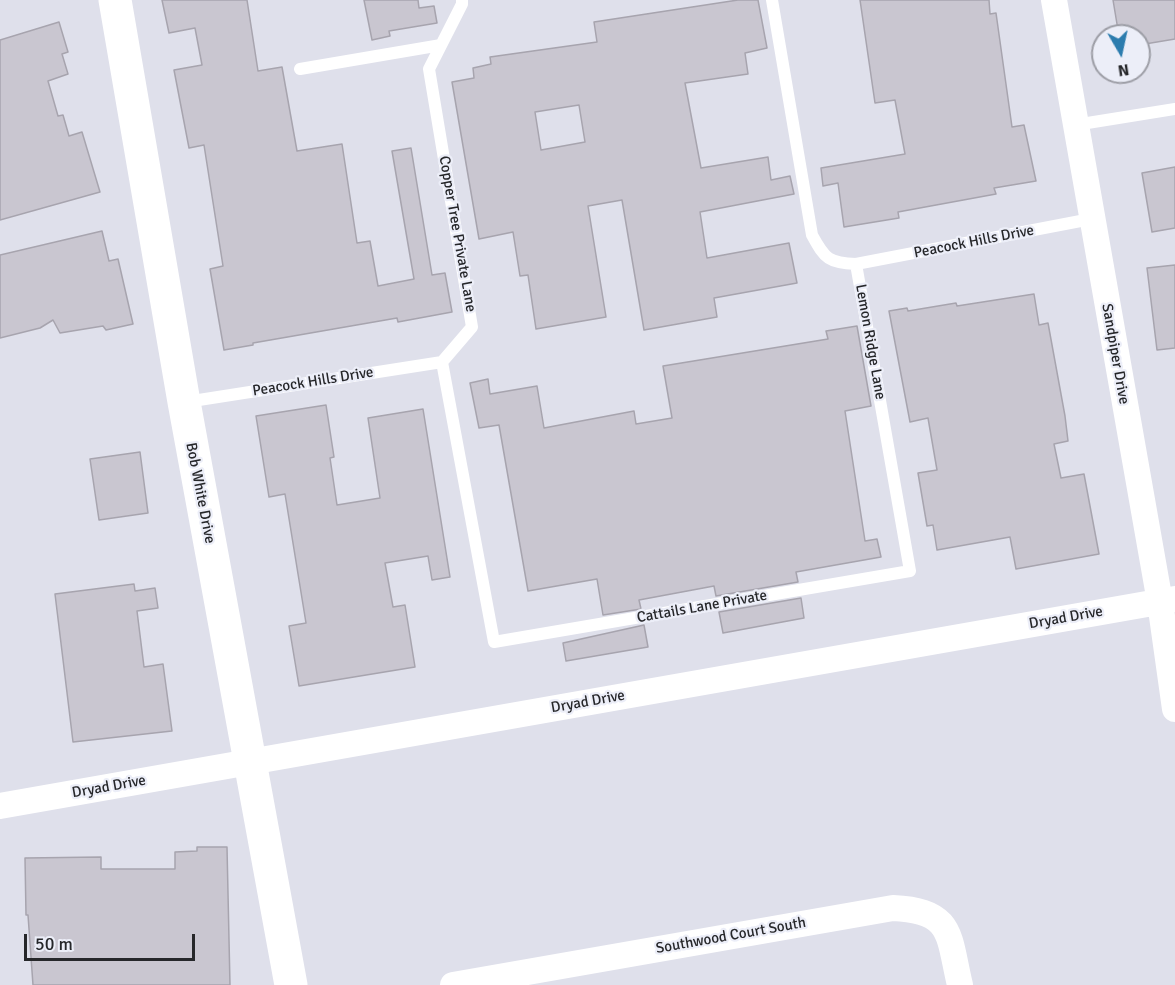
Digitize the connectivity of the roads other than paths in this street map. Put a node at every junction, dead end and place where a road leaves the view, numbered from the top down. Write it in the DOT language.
graph roads {
  1 [pos="115,0"];
  2 [pos="462,0"];
  3 [pos="772,0"];
  4 [pos="1054,0"];
  5 [pos="441,45"];
  6 [pos="300,69"];
  7 [pos="1175,108"];
  8 [pos="1075,124"];
  9 [pos="1091,219"];
  10 [pos="856,264"];
  11 [pos="442,362"];
  12 [pos="184,402"];
  13 [pos="910,571"];
  14 [pos="1167,600"];
  15 [pos="1175,709"];
  16 [pos="250,762"];
  17 [pos="0,806"];
  18 [pos="291,985"];
  19 [pos="453,985"];
  20 [pos="960,985"];
  1 -- 12 [label="street, Bob White Drive"];
  2 -- 5 [label="lane, Copper Tree Private Lane"];
  3 -- 10 [label="lane, Lemon Ridge Lane"];
  4 -- 8 [label="street, Sandpiper Drive"];
  5 -- 6 [label="lane"];
  5 -- 11 [label="lane, Copper Tree Private Lane"];
  7 -- 8 [label="lane"];
  8 -- 9 [label="street, Sandpiper Drive"];
  9 -- 10 [label="lane, Peacock Hills Drive"];
  9 -- 14 [label="street, Sandpiper Drive"];
  10 -- 13 [label="lane, Lemon Ridge Lane"];
  11 -- 12 [label="lane, Peacock Hills Drive"];
  11 -- 13 [label="lane, Cattails Lane Private"];
  12 -- 16 [label="street, Bob White Drive"];
  14 -- 15 [label="street, Sandpiper Drive"];
  14 -- 16 [label="street, Dryad Drive"];
  16 -- 17 [label="street, Dryad Drive"];
  16 -- 18 [label="street, Bob White Drive"];
  19 -- 20 [label="street, Southwood Court South"];
}
